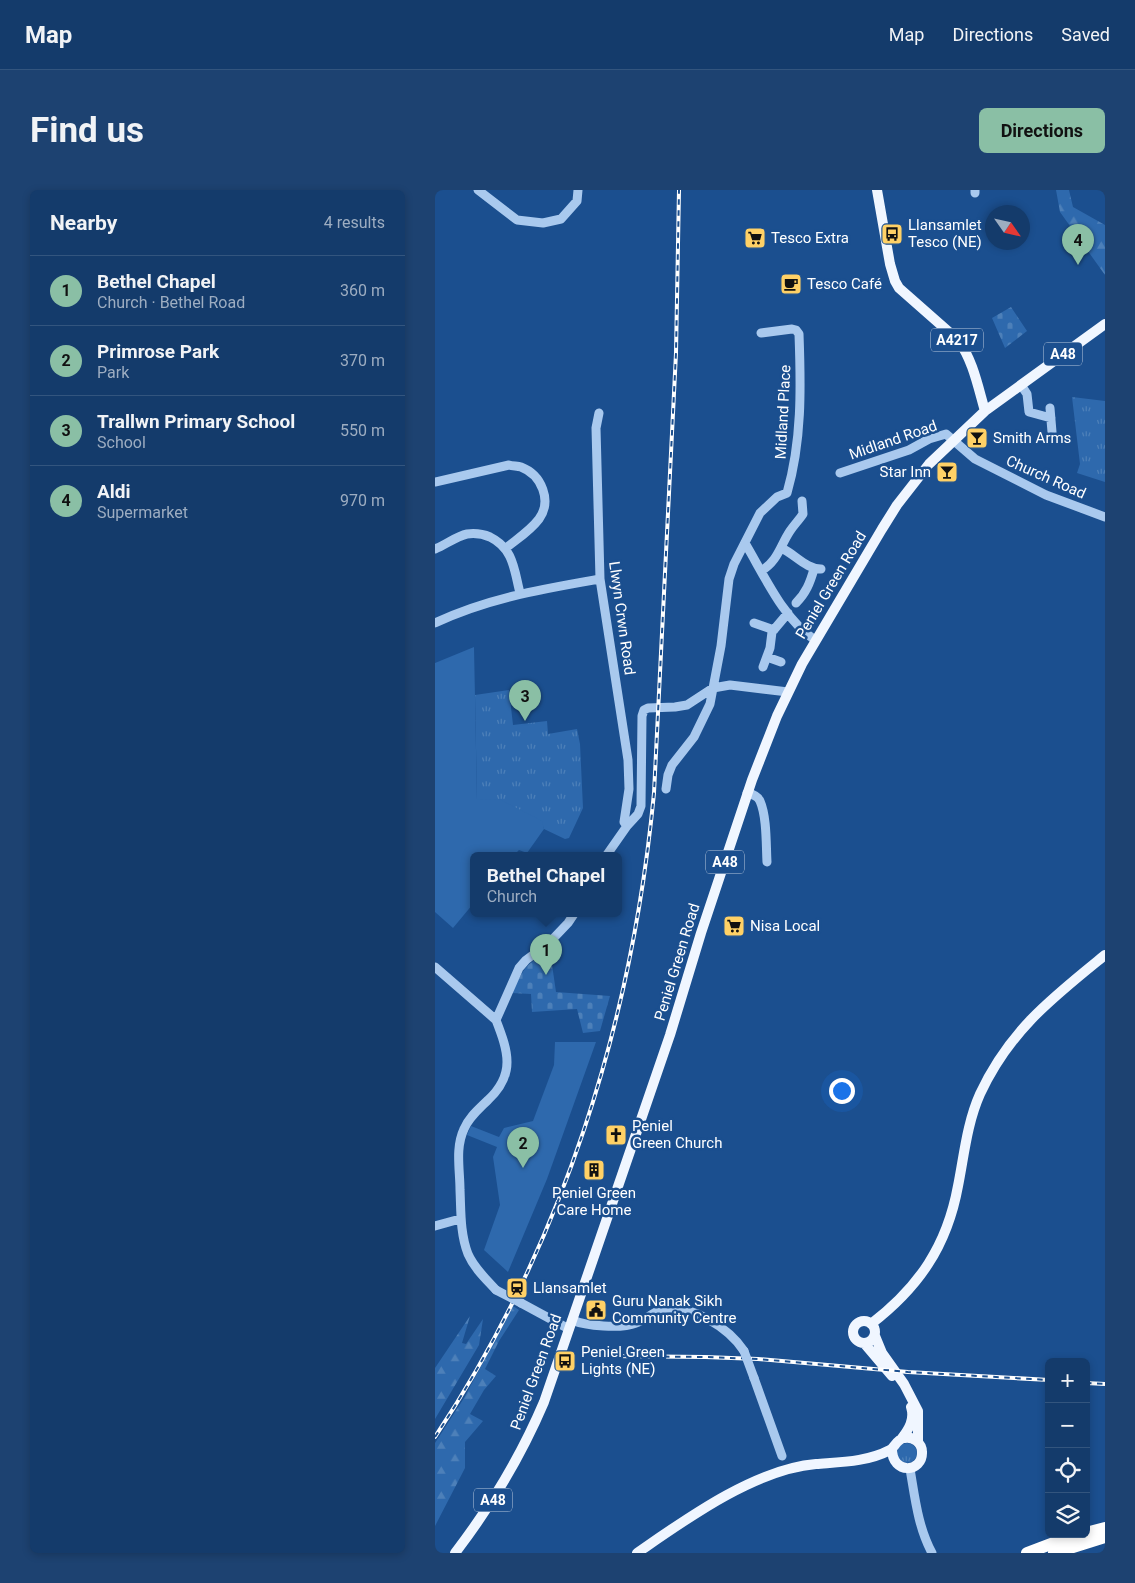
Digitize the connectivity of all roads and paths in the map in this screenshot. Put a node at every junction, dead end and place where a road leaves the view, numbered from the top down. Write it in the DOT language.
graph roads {
  1 [pos="478,190"];
  2 [pos="578,190"];
  3 [pos="877,190"];
  4 [pos="1105,324"];
  5 [pos="761,333"];
  6 [pos="1021,384"];
  7 [pos="1011,392"];
  8 [pos="980,393"];
  9 [pos="1051,408"];
  10 [pos="985,411"];
  11 [pos="599,412"];
  12 [pos="1051,418"];
  13 [pos="1052,432"];
  14 [pos="953,440"];
  15 [pos="840,473"];
  16 [pos="435,482"];
  17 [pos="802,501"];
  18 [pos="801,516"];
  19 [pos="1105,517"];
  20 [pos="810,522"];
  21 [pos="745,543"];
  22 [pos="506,548"];
  23 [pos="781,548"];
  24 [pos="435,550"];
  25 [pos="761,571"];
  26 [pos="600,579"];
  27 [pos="520,593"];
  28 [pos="804,594"];
  29 [pos="813,600"];
  30 [pos="795,603"];
  31 [pos="787,613"];
  32 [pos="435,623"];
  33 [pos="754,623"];
  34 [pos="773,630"];
  35 [pos="815,640"];
  36 [pos="767,657"];
  37 [pos="781,662"];
  38 [pos="763,667"];
  39 [pos="713,688"];
  40 [pos="788,692"];
  41 [pos="641,758"];
  42 [pos="628,760"];
  43 [pos="666,789"];
  44 [pos="747,792"];
  45 [pos="627,826"];
  46 [pos="609,852"];
  47 [pos="767,862"];
  48 [pos="572,917"];
  49 [pos="1105,955"];
  50 [pos="435,967"];
  51 [pos="496,1020"];
  52 [pos="460,1219"];
  53 [pos="435,1226"];
  54 [pos="570,1324"];
  55 [pos="871,1324"];
  56 [pos="875,1336"];
  57 [pos="864,1344"];
  58 [pos="903,1438"];
  59 [pos="918,1442"];
  60 [pos="892,1449"];
  61 [pos="783,1456"];
  62 [pos="910,1468"];
  63 [pos="1105,1528"];
  64 [pos="1090,1532"];
  65 [pos="1105,1537"];
  66 [pos="1069,1538"];
  67 [pos="455,1553"];
  68 [pos="637,1553"];
  69 [pos="932,1553"];
  70 [pos="1027,1553"];
  71 [pos="1054,1553"];
  1 -- 2 [label="street"];
  3 -- 8 [label="main road, A4217"];
  4 -- 6 [label="main road, A48"];
  5 -- 21 [label="street, Midland Place"];
  6 -- 7 [label="main road, A48"];
  6 -- 12 [label="street"];
  7 -- 8 [label="main road"];
  7 -- 10 [label="main road, A48"];
  8 -- 10 [label="main road, A4217"];
  9 -- 12 [label="street"];
  10 -- 14 [label="main road, Peniel Green Road / A48"];
  11 -- 26 [label="street, Llwyn Crwn Road"];
  12 -- 13 [label="street"];
  14 -- 15 [label="street, Midland Road"];
  14 -- 19 [label="street, Church Road"];
  14 -- 35 [label="main road, Peniel Green Road / A48"];
  16 -- 22 [label="street"];
  17 -- 18 [label="street"];
  18 -- 20 [label="street"];
  18 -- 23 [label="street"];
  21 -- 25 [label="street"];
  21 -- 39 [label="street, Midland Place"];
  22 -- 24 [label="street"];
  22 -- 27 [label="street"];
  23 -- 25 [label="street"];
  23 -- 28 [label="street"];
  25 -- 31 [label="street"];
  26 -- 27 [label="street"];
  26 -- 42 [label="street, Llwyn Crwn Road"];
  27 -- 32 [label="street"];
  28 -- 29 [label="street"];
  28 -- 30 [label="street"];
  31 -- 34 [label="street"];
  31 -- 35 [label="street"];
  33 -- 34 [label="street"];
  34 -- 36 [label="street"];
  35 -- 40 [label="main road, Peniel Green Road / A48"];
  36 -- 37 [label="street"];
  36 -- 38 [label="street"];
  39 -- 40 [label="street"];
  39 -- 41 [label="street"];
  39 -- 43 [label="street, Midland Place"];
  40 -- 44 [label="main road, Peniel Green Road / A48"];
  41 -- 42 [label="street"];
  41 -- 45 [label="street"];
  42 -- 45 [label="street, Llwyn Crwn Road"];
  44 -- 47 [label="street"];
  44 -- 54 [label="main road, Peniel Green Road / A48"];
  45 -- 46 [label="street"];
  48 -- 51 [label="street"];
  49 -- 55 [label="main road"];
  50 -- 51 [label="street"];
  51 -- 52 [label="street"];
  52 -- 53 [label="street"];
  52 -- 54 [label="street, bridge"];
  54 -- 61 [label="street, bridge"];
  54 -- 67 [label="main road, Peniel Green Road / A48"];
  55 -- 56 [label="main road"];
  55 -- 57 [label="main road"];
  56 -- 57 [label="main road"];
  56 -- 59 [label="main road"];
  57 -- 58 [label="main road"];
  58 -- 59 [label="main road"];
  58 -- 60 [label="main road"];
  59 -- 62 [label="main road"];
  60 -- 62 [label="main road"];
  60 -- 68 [label="main road"];
  62 -- 69 [label="street"];
  63 -- 64 [label="highway"];
  65 -- 71 [label="highway"];
  66 -- 70 [label="highway"];
}
